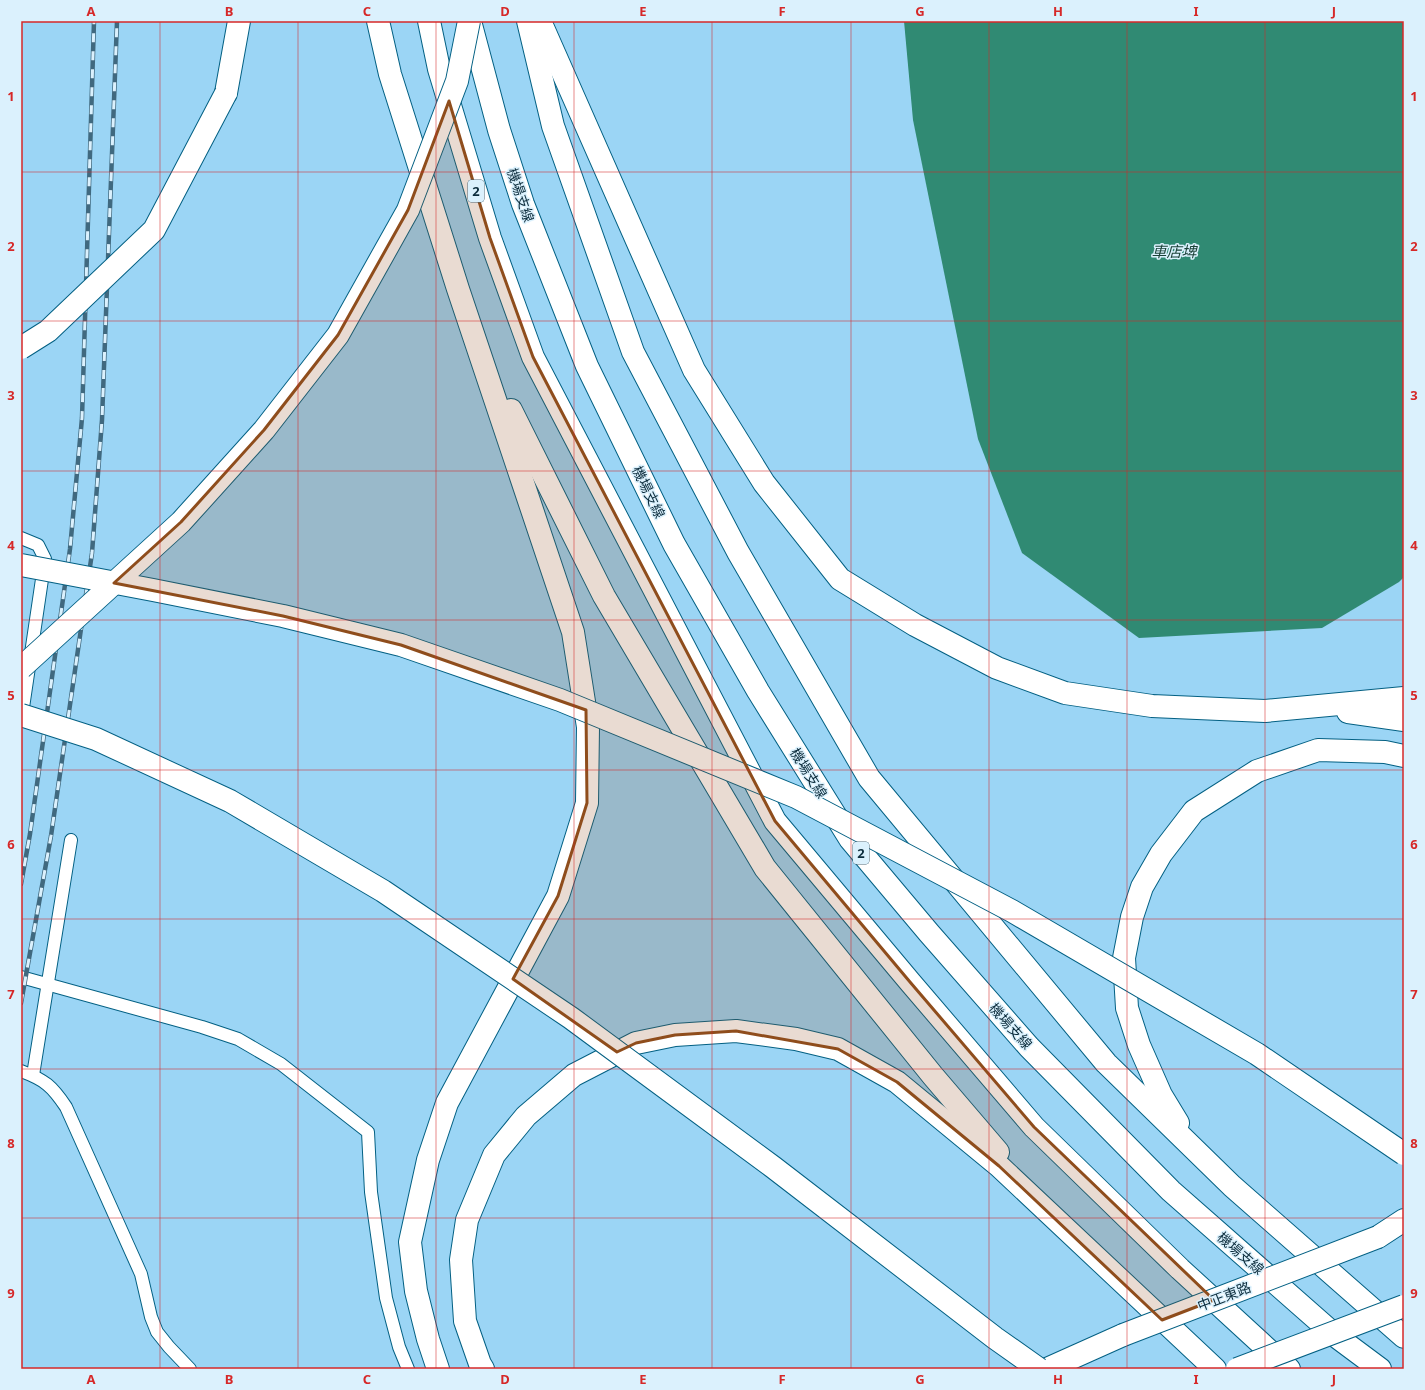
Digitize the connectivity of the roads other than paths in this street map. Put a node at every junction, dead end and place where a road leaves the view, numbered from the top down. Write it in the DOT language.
graph roads {
  1 [pos="239,21"];
  2 [pos="378,21"];
  3 [pos="429,21"];
  4 [pos="470,21"];
  5 [pos="528,21"];
  6 [pos="540,21"];
  7 [pos="475,340"];
  8 [pos="21,348"];
  9 [pos="21,538"];
  10 [pos="21,565"];
  11 [pos="21,668"];
  12 [pos="1404,698"];
  13 [pos="1308,707"];
  14 [pos="21,715"];
  15 [pos="1404,720"];
  16 [pos="21,724"];
  17 [pos="1404,756"];
  18 [pos="71,840"];
  19 [pos="21,977"];
  20 [pos="48,984"];
  21 [pos="21,1070"];
  22 [pos="33,1075"];
  23 [pos="1198,1154"];
  24 [pos="1404,1154"];
  25 [pos="1055,1218"];
  26 [pos="1404,1220"];
  27 [pos="1404,1229"];
  28 [pos="1378,1237"];
  29 [pos="1404,1306"];
  30 [pos="1404,1337"];
  31 [pos="190,1369"];
  32 [pos="408,1369"];
  33 [pos="438,1369"];
  34 [pos="483,1369"];
  35 [pos="1039,1369"];
  36 [pos="1047,1369"];
  37 [pos="1215,1369"];
  38 [pos="1237,1369"];
  39 [pos="1289,1369"];
  40 [pos="1380,1369"];
  1 -- 8 [label="main road, bridge"];
  2 -- 7 [label="main road"];
  3 -- 39 [label="main road, 2"];
  4 -- 11 [label="main road, bridge"];
  4 -- 40 [label="main road, 機場支線 / 2"];
  5 -- 23 [label="main road"];
  6 -- 13 [label="main road"];
  7 -- 25 [label="main road"];
  7 -- 33 [label="main road"];
  9 -- 16 [label="lane"];
  10 -- 24 [label="main road, bridge"];
  12 -- 13 [label="main road"];
  13 -- 15 [label="main road"];
  14 -- 35 [label="main road, bridge"];
  17 -- 23 [label="main road"];
  18 -- 20 [label="lane"];
  19 -- 20 [label="lane"];
  20 -- 22 [label="lane"];
  20 -- 32 [label="lane"];
  21 -- 22 [label="lane"];
  22 -- 31 [label="lane"];
  23 -- 30 [label="main road"];
  25 -- 34 [label="main road"];
  25 -- 37 [label="main road"];
  26 -- 28 [label="main road"];
  27 -- 28 [label="main road, 中正東路"];
  28 -- 36 [label="main road, 中正東路, bridge"];
  29 -- 38 [label="main road, bridge"];
}
